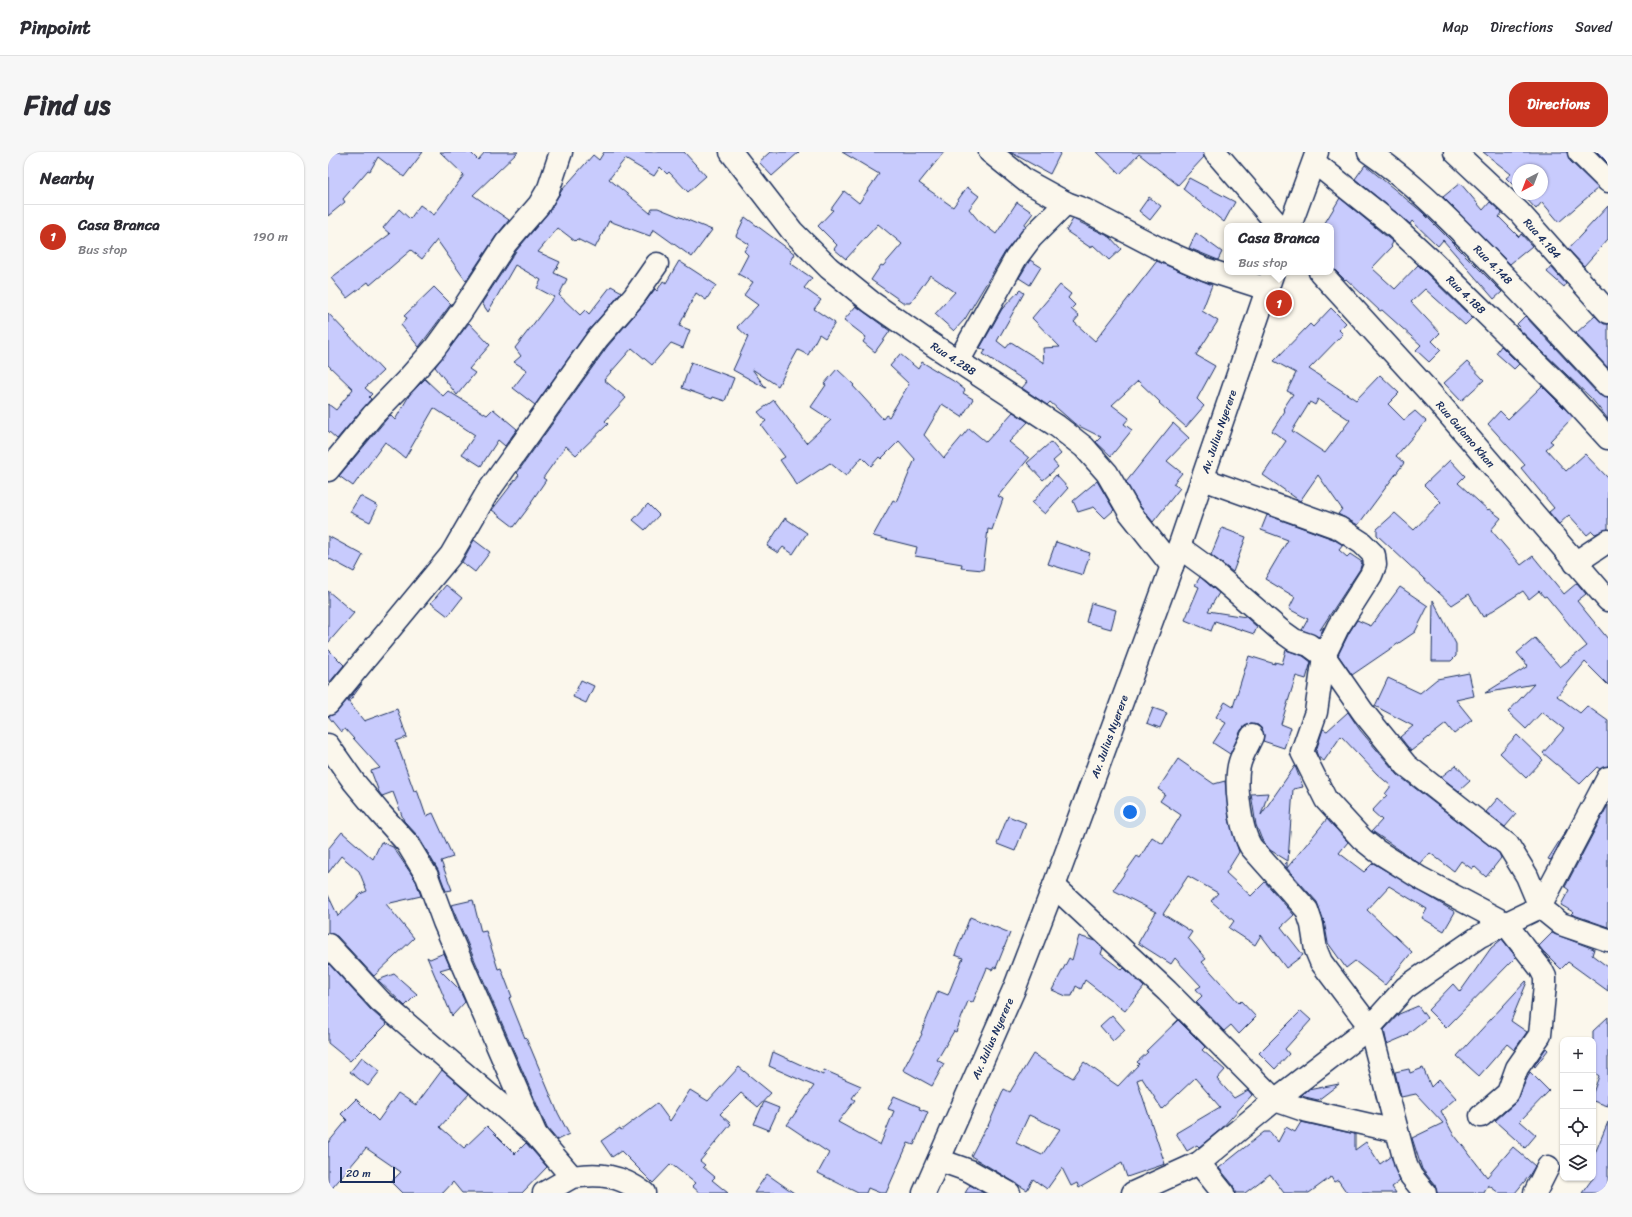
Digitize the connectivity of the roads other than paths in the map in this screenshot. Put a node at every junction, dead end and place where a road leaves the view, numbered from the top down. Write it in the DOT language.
graph roads {
  1 [pos="731,152"];
  2 [pos="990,152"];
  3 [pos="1215,152"];
  4 [pos="1369,152"];
  5 [pos="1455,152"];
  6 [pos="1579,152"];
  7 [pos="558,153"];
  8 [pos="1316,157"];
  9 [pos="1608,181"];
  10 [pos="1066,203"];
  11 [pos="1276,223"];
  12 [pos="1291,223"];
  13 [pos="657,264"];
  14 [pos="1224,273"];
  15 [pos="1238,275"];
  16 [pos="1323,275"];
  17 [pos="1270,281"];
  18 [pos="1608,312"];
  19 [pos="958,362"];
  20 [pos="1608,386"];
  21 [pos="1608,438"];
  22 [pos="328,470"];
  23 [pos="1203,479"];
  24 [pos="1608,541"];
  25 [pos="1176,556"];
  26 [pos="1575,563"];
  27 [pos="1608,600"];
  28 [pos="1324,656"];
  29 [pos="328,704"];
  30 [pos="1252,736"];
  31 [pos="328,745"];
  32 [pos="1608,778"];
  33 [pos="1054,886"];
  34 [pos="1540,907"];
  35 [pos="1505,923"];
  36 [pos="1608,940"];
  37 [pos="328,945"];
  38 [pos="1370,1027"];
  39 [pos="1275,1100"];
  40 [pos="1481,1116"];
  41 [pos="1396,1131"];
  42 [pos="536,1135"];
  43 [pos="939,1160"];
  44 [pos="1199,1162"];
  45 [pos="1548,1167"];
  46 [pos="572,1177"];
  47 [pos="544,1193"];
  48 [pos="644,1193"];
  49 [pos="924,1193"];
  50 [pos="1009,1193"];
  51 [pos="1133,1193"];
  52 [pos="1223,1193"];
  53 [pos="1425,1193"];
  54 [pos="1535,1193"];
  1 -- 19 [label="street, Rua 4.288"];
  2 -- 10 [label="street"];
  3 -- 11 [label="street"];
  4 -- 20 [label="street, Rua 4.148"];
  5 -- 18 [label="street, Rua 4.184"];
  6 -- 9 [label="street"];
  7 -- 22 [label="street"];
  8 -- 12 [label="street"];
  8 -- 21 [label="street, Rua 4.188"];
  10 -- 14 [label="street"];
  10 -- 19 [label="street"];
  13 -- 29 [label="street"];
  15 -- 17 [label="street"];
  16 -- 26 [label="street, Rua Gulamo Khan"];
  17 -- 23 [label="street, Av. Julius Nyerere"];
  19 -- 25 [label="street, Rua 4.288"];
  23 -- 25 [label="street, Av. Julius Nyerere"];
  23 -- 28 [label="street"];
  24 -- 26 [label="street"];
  25 -- 28 [label="street, Rua 4.288"];
  25 -- 33 [label="street, Av. Julius Nyerere"];
  26 -- 27 [label="street, Rua Gulamo Khan"];
  28 -- 34 [label="street"];
  28 -- 35 [label="street"];
  30 -- 38 [label="street"];
  31 -- 42 [label="street"];
  32 -- 34 [label="street"];
  33 -- 39 [label="street"];
  33 -- 43 [label="street, Av. Julius Nyerere"];
  34 -- 35 [label="street"];
  34 -- 36 [label="street"];
  35 -- 38 [label="street"];
  35 -- 40 [label="street"];
  37 -- 42 [label="street"];
  38 -- 39 [label="street"];
  38 -- 41 [label="street"];
  39 -- 41 [label="street"];
  39 -- 44 [label="street"];
  41 -- 53 [label="street"];
  42 -- 46 [label="street"];
  43 -- 49 [label="street, Av. Julius Nyerere"];
  43 -- 50 [label="street"];
  44 -- 51 [label="street"];
  44 -- 52 [label="street"];
  45 -- 54 [label="street"];
  46 -- 47 [label="street"];
  46 -- 48 [label="street"];
}
